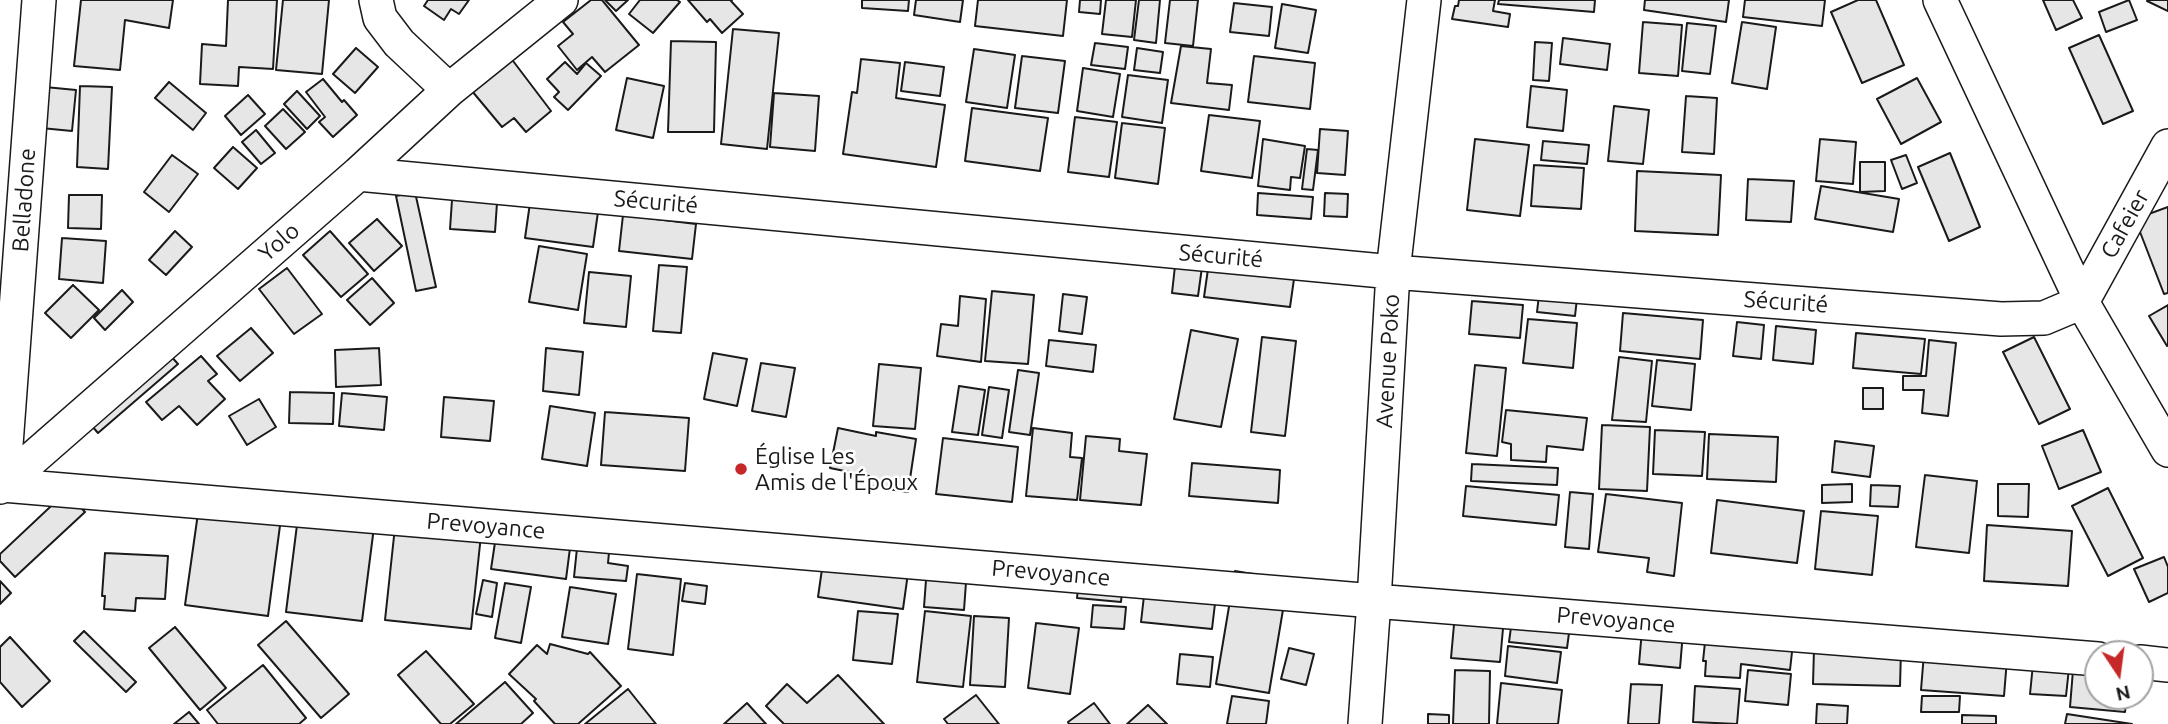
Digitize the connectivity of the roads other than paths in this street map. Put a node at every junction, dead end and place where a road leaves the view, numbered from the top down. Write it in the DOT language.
graph roads {
  1 [pos="39,0"];
  2 [pos="376,0"];
  3 [pos="561,0"];
  4 [pos="1424,0"];
  5 [pos="1940,0"];
  6 [pos="449,90"];
  7 [pos="2168,146"];
  8 [pos="358,174"];
  9 [pos="1393,272"];
  10 [pos="2082,302"];
  11 [pos="2168,450"];
  12 [pos="2,486"];
  13 [pos="1374,601"];
  14 [pos="2084,658"];
  15 [pos="1364,724"];
  1 -- 12 [label="street, Belladone"];
  2 -- 6 [label="street"];
  3 -- 6 [label="street, Yolo"];
  4 -- 9 [label="street, Avenue Poko"];
  5 -- 10 [label="street"];
  6 -- 8 [label="street, Yolo"];
  7 -- 10 [label="street, Cafeier"];
  8 -- 9 [label="street, Sécurité"];
  8 -- 12 [label="street, Yolo"];
  9 -- 10 [label="street, Sécurité"];
  9 -- 13 [label="street, Avenue Poko"];
  10 -- 11 [label="street"];
  12 -- 13 [label="street, Prevoyance"];
  13 -- 14 [label="street, Prevoyance"];
  13 -- 15 [label="street, Avenue Poko"];
}
